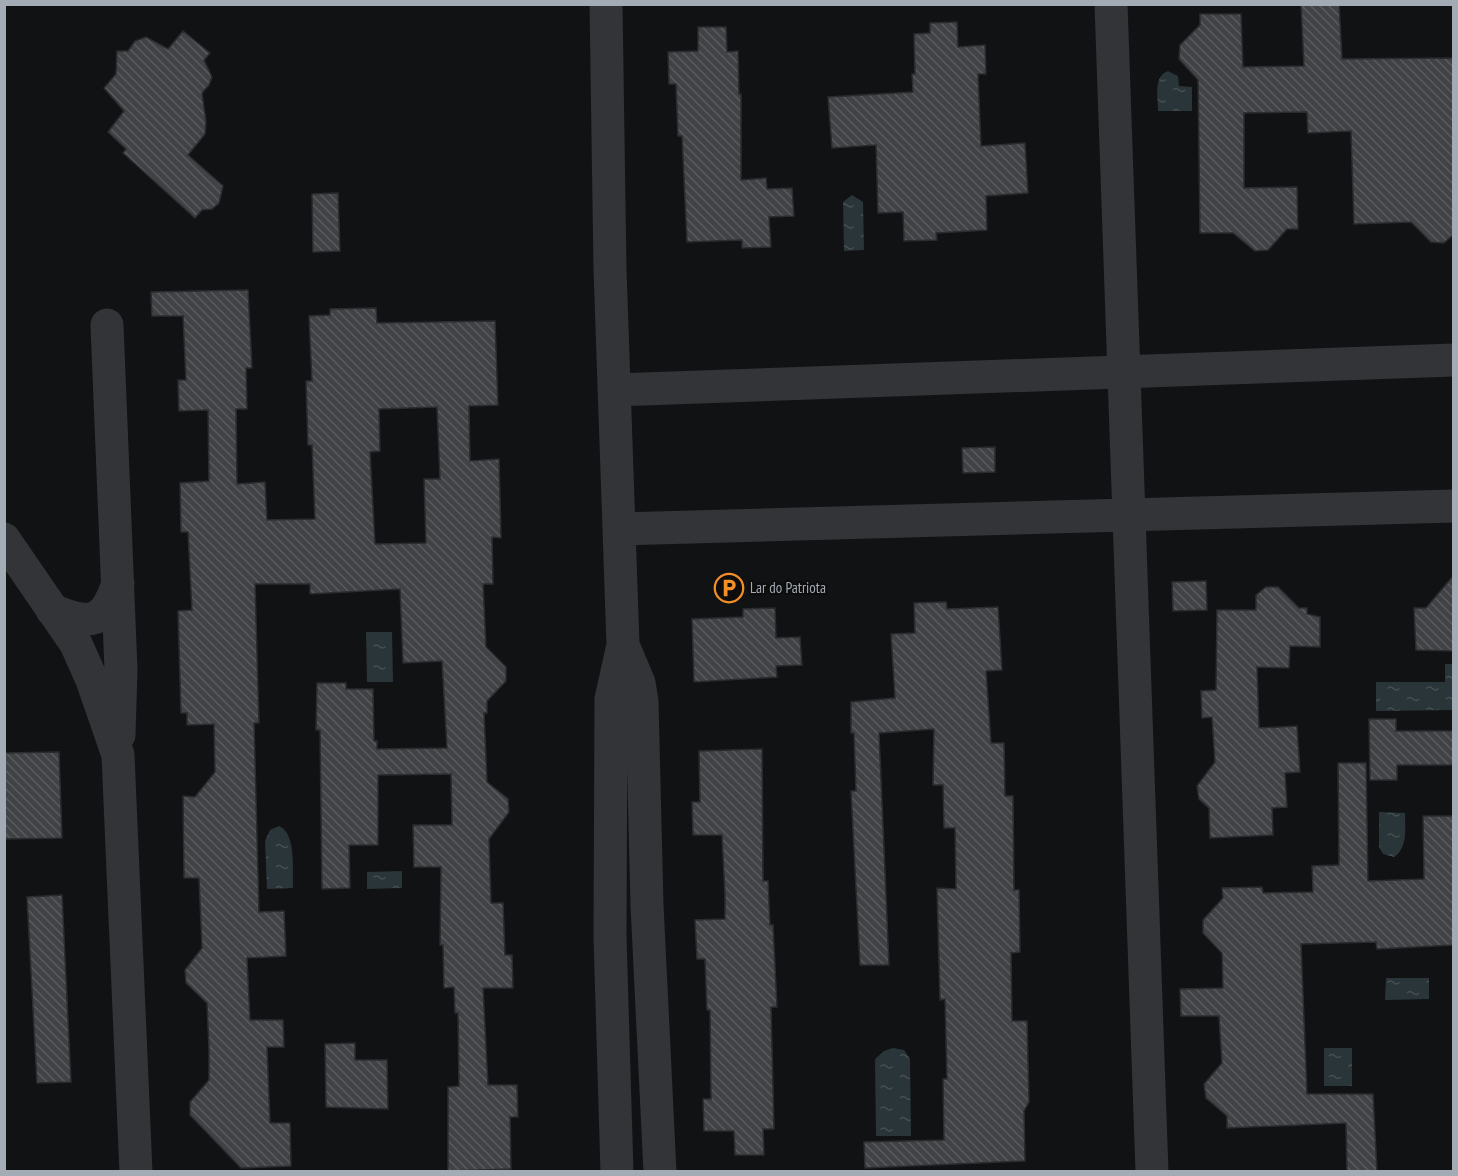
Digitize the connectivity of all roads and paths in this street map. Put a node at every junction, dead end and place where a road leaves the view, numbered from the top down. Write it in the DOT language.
graph roads {
  1 [pos="606,4"];
  2 [pos="1111,4"];
  3 [pos="106,325"];
  4 [pos="1454,360"];
  5 [pos="1124,372"];
  6 [pos="614,390"];
  7 [pos="1454,506"];
  8 [pos="1129,515"];
  9 [pos="619,529"];
  10 [pos="4,539"];
  11 [pos="118,583"];
  12 [pos="52,610"];
  13 [pos="623,645"];
  14 [pos="118,755"];
  15 [pos="136,1172"];
  16 [pos="617,1172"];
  17 [pos="660,1172"];
  18 [pos="1152,1172"];
  1 -- 6 [label="street"];
  2 -- 5 [label="street"];
  3 -- 11 [label="street"];
  4 -- 5 [label="street"];
  5 -- 6 [label="street"];
  5 -- 8 [label="street"];
  6 -- 9 [label="street"];
  7 -- 8 [label="street"];
  8 -- 9 [label="street"];
  8 -- 18 [label="street"];
  9 -- 13 [label="street"];
  10 -- 12 [label="street"];
  11 -- 12 [label="street"];
  11 -- 14 [label="street"];
  12 -- 14 [label="street"];
  13 -- 16 [label="street"];
  13 -- 17 [label="street"];
  14 -- 15 [label="street"];
}
